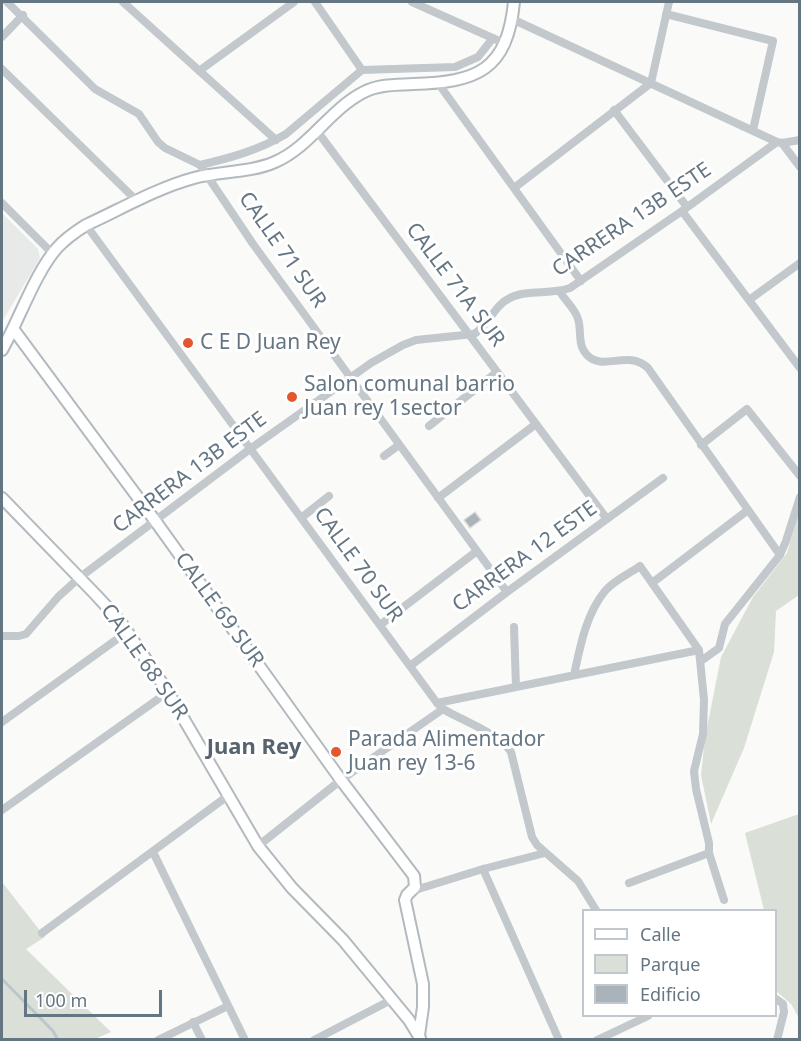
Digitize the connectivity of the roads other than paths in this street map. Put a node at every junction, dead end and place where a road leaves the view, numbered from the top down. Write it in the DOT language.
graph roads {
  1 [pos="7,2"];
  2 [pos="126,2"];
  3 [pos="294,2"];
  4 [pos="315,2"];
  5 [pos="412,2"];
  6 [pos="514,2"];
  7 [pos="669,2"];
  8 [pos="666,14"];
  9 [pos="23,15"];
  10 [pos="512,20"];
  11 [pos="2,36"];
  12 [pos="493,38"];
  13 [pos="506,44"];
  14 [pos="2,69"];
  15 [pos="199,70"];
  16 [pos="362,70"];
  17 [pos="651,82"];
  18 [pos="438,83"];
  19 [pos="614,110"];
  20 [pos="316,130"];
  21 [pos="753,130"];
  22 [pos="276,140"];
  23 [pos="800,140"];
  24 [pos="779,142"];
  25 [pos="200,165"];
  26 [pos="800,167"];
  27 [pos="208,175"];
  28 [pos="513,188"];
  29 [pos="137,201"];
  30 [pos="2,203"];
  31 [pos="685,209"];
  32 [pos="86,225"];
  33 [pos="53,254"];
  34 [pos="800,263"];
  35 [pos="581,281"];
  36 [pos="560,292"];
  37 [pos="749,300"];
  38 [pos="14,330"];
  39 [pos="469,335"];
  40 [pos="2,350"];
  41 [pos="800,368"];
  42 [pos="497,372"];
  43 [pos="351,378"];
  44 [pos="536,424"];
  45 [pos="429,426"];
  46 [pos="399,445"];
  47 [pos="701,445"];
  48 [pos="250,449"];
  49 [pos="384,456"];
  50 [pos="800,476"];
  51 [pos="663,478"];
  52 [pos="329,496"];
  53 [pos="800,497"];
  54 [pos="2,498"];
  55 [pos="438,498"];
  56 [pos="748,510"];
  57 [pos="301,518"];
  58 [pos="607,519"];
  59 [pos="156,522"];
  60 [pos="477,551"];
  61 [pos="780,555"];
  62 [pos="79,578"];
  63 [pos="652,583"];
  64 [pos="507,592"];
  65 [pos="380,625"];
  66 [pos="514,627"];
  67 [pos="127,632"];
  68 [pos="2,636"];
  69 [pos="699,650"];
  70 [pos="701,661"];
  71 [pos="410,666"];
  72 [pos="574,675"];
  73 [pos="516,687"];
  74 [pos="168,692"];
  75 [pos="440,706"];
  76 [pos="2,722"];
  77 [pos="341,780"];
  78 [pos="229,795"];
  79 [pos="2,810"];
  80 [pos="258,846"];
  81 [pos="153,852"];
  82 [pos="545,853"];
  83 [pos="709,853"];
  84 [pos="483,869"];
  85 [pos="628,883"];
  86 [pos="412,891"];
  87 [pos="724,900"];
  88 [pos="595,909"];
  89 [pos="42,933"];
  90 [pos="393,999"];
  91 [pos="777,1000"];
  92 [pos="228,1006"];
  93 [pos="646,1017"];
  94 [pos="193,1022"];
  95 [pos="419,1037"];
  96 [pos="158,1040"];
  97 [pos="202,1040"];
  98 [pos="245,1040"];
  99 [pos="314,1040"];
  100 [pos="559,1040"];
  101 [pos="597,1040"];
  102 [pos="777,1040"];
  1 -- 9 [label="street, CALLE 71 SUR"];
  2 -- 15 [label="street"];
  3 -- 15 [label="street"];
  4 -- 16 [label="street"];
  5 -- 12 [label="street"];
  6 -- 10 [label="street"];
  7 -- 8 [label="street"];
  8 -- 17 [label="street"];
  8 -- 21 [label="street"];
  9 -- 11 [label="street"];
  9 -- 25 [label="street, CALLE 71 SUR"];
  10 -- 13 [label="street"];
  10 -- 17 [label="street"];
  12 -- 13 [label="street"];
  12 -- 16 [label="street"];
  13 -- 18 [label="street"];
  14 -- 29 [label="street"];
  15 -- 22 [label="street"];
  16 -- 22 [label="street"];
  17 -- 19 [label="street"];
  17 -- 21 [label="street"];
  18 -- 20 [label="street"];
  18 -- 28 [label="street"];
  19 -- 28 [label="street"];
  19 -- 31 [label="street"];
  20 -- 27 [label="street"];
  20 -- 39 [label="street, CALLE 71A SUR"];
  21 -- 24 [label="street"];
  22 -- 25 [label="street"];
  23 -- 24 [label="street"];
  24 -- 26 [label="street"];
  24 -- 31 [label="street, CARRERA 13B ESTE"];
  25 -- 27 [label="street, CALLE 71 SUR"];
  27 -- 29 [label="street"];
  27 -- 43 [label="street, CALLE 71 SUR"];
  28 -- 35 [label="street"];
  29 -- 32 [label="street"];
  30 -- 33 [label="street"];
  31 -- 35 [label="street, CARRERA 13B ESTE"];
  31 -- 37 [label="street"];
  32 -- 33 [label="street"];
  32 -- 48 [label="street, CALLE 70 SUR"];
  33 -- 38 [label="street"];
  34 -- 37 [label="street"];
  35 -- 36 [label="street, CARRERA 13B ESTE"];
  36 -- 39 [label="street, CARRERA 13B ESTE"];
  36 -- 47 [label="street"];
  37 -- 41 [label="street"];
  38 -- 40 [label="street"];
  38 -- 59 [label="street, CALLE 69 SUR"];
  39 -- 42 [label="street, CALLE 71A SUR"];
  39 -- 43 [label="street, CARRERA 13B ESTE"];
  42 -- 44 [label="street, CALLE 71A SUR"];
  42 -- 45 [label="street"];
  43 -- 46 [label="street, CALLE 71 SUR"];
  43 -- 48 [label="street, CARRERA 13B ESTE"];
  44 -- 55 [label="street"];
  44 -- 58 [label="street, CALLE 71A SUR"];
  46 -- 49 [label="street"];
  46 -- 55 [label="street, CALLE 71 SUR"];
  47 -- 50 [label="street"];
  47 -- 56 [label="street"];
  48 -- 57 [label="street, CALLE 70 SUR"];
  48 -- 59 [label="street, CARRERA 13B ESTE"];
  51 -- 58 [label="street, CARRERA 12 ESTE"];
  52 -- 57 [label="street"];
  53 -- 61 [label="street"];
  54 -- 62 [label="street, CALLE 68 SUR"];
  55 -- 60 [label="street, CALLE 71 SUR"];
  56 -- 61 [label="street"];
  56 -- 63 [label="street"];
  57 -- 65 [label="street, CALLE 70 SUR"];
  58 -- 64 [label="street, CARRERA 12 ESTE"];
  59 -- 62 [label="street, CARRERA 13B ESTE"];
  59 -- 77 [label="street, CALLE 69 SUR"];
  60 -- 64 [label="street, CALLE 71 SUR"];
  60 -- 65 [label="street"];
  61 -- 70 [label="street"];
  62 -- 67 [label="street, CALLE 68 SUR"];
  62 -- 68 [label="street, CARRERA 13B ESTE"];
  63 -- 69 [label="street"];
  63 -- 72 [label="street"];
  64 -- 71 [label="street, CARRERA 12 ESTE"];
  65 -- 71 [label="street, CALLE 70 SUR"];
  66 -- 73 [label="street"];
  67 -- 74 [label="street, CALLE 68 SUR"];
  67 -- 76 [label="street"];
  69 -- 70 [label="street"];
  69 -- 72 [label="street"];
  70 -- 83 [label="street"];
  71 -- 75 [label="street, CALLE 70 SUR"];
  72 -- 73 [label="street"];
  73 -- 75 [label="street"];
  74 -- 78 [label="street, CALLE 68 SUR"];
  74 -- 79 [label="street"];
  75 -- 77 [label="street"];
  75 -- 82 [label="street, CALLE 70 SUR"];
  77 -- 80 [label="street"];
  77 -- 86 [label="street, CALLE 69 SUR"];
  78 -- 80 [label="street, CALLE 68 SUR"];
  78 -- 81 [label="street"];
  80 -- 90 [label="street, CALLE 68 SUR"];
  81 -- 89 [label="street"];
  81 -- 92 [label="street"];
  82 -- 84 [label="street"];
  82 -- 88 [label="street, CALLE 70 SUR"];
  83 -- 85 [label="street"];
  83 -- 87 [label="street"];
  84 -- 86 [label="street"];
  84 -- 100 [label="street"];
  86 -- 95 [label="street, CALLE 69 SUR"];
  90 -- 95 [label="street, CALLE 68 SUR"];
  90 -- 99 [label="street"];
  91 -- 102 [label="street"];
  92 -- 94 [label="street"];
  92 -- 98 [label="street"];
  93 -- 101 [label="street"];
  94 -- 96 [label="street"];
  94 -- 97 [label="street"];
}
